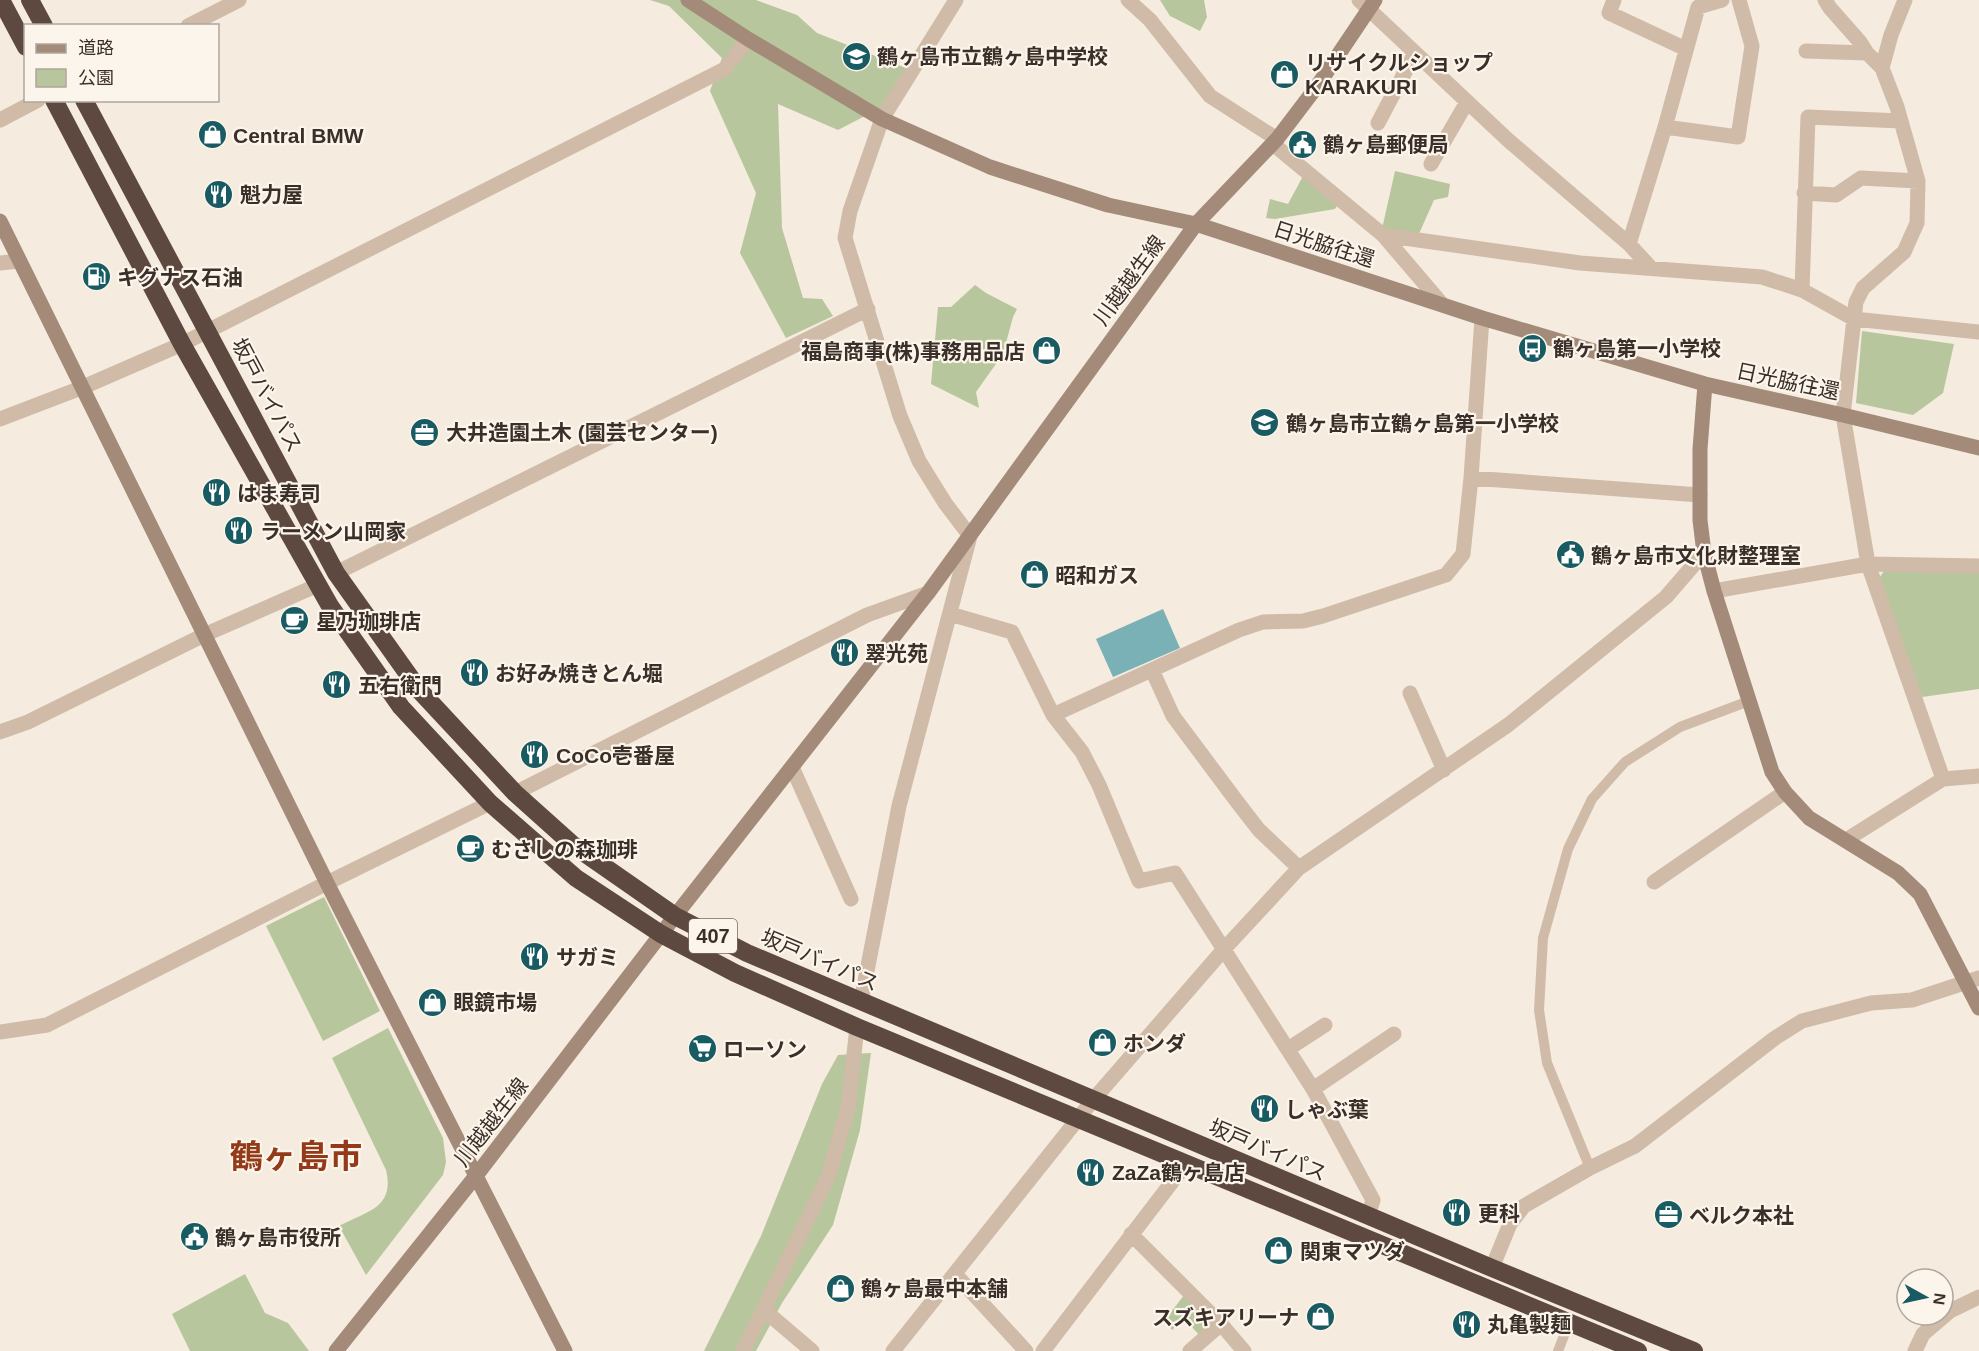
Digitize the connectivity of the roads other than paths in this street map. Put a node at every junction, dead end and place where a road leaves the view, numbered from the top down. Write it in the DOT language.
graph roads {
  1 [pos="1,0"];
  2 [pos="30,0"];
  3 [pos="239,0"];
  4 [pos="688,0"];
  5 [pos="956,0"];
  6 [pos="1128,0"];
  7 [pos="1614,0"];
  8 [pos="1722,0"];
  9 [pos="1739,0"];
  10 [pos="1825,0"];
  11 [pos="1905,0"];
  12 [pos="1368,3"];
  13 [pos="43,24"];
  14 [pos="192,24"];
  15 [pos="748,39"];
  16 [pos="24,43"];
  17 [pos="1686,49"];
  18 [pos="1806,51"];
  19 [pos="1867,53"];
  20 [pos="1415,54"];
  21 [pos="1882,68"];
  22 [pos="34,102"];
  23 [pos="55,102"];
  24 [pos="85,102"];
  25 [pos="1467,102"];
  26 [pos="882,119"];
  27 [pos="0,120"];
  28 [pos="1901,121"];
  29 [pos="1378,123"];
  30 [pos="1665,127"];
  31 [pos="1275,142"];
  32 [pos="1431,164"];
  33 [pos="1918,181"];
  34 [pos="1804,193"];
  35 [pos="0,221"];
  36 [pos="1196,224"];
  37 [pos="1383,235"];
  38 [pos="1629,244"];
  39 [pos="19,261"];
  40 [pos="0,264"];
  41 [pos="1651,268"];
  42 [pos="1802,290"];
  43 [pos="1442,304"];
  44 [pos="868,309"];
  45 [pos="1482,318"];
  46 [pos="1854,319"];
  47 [pos="207,330"];
  48 [pos="1979,332"];
  49 [pos="182,344"];
  50 [pos="1705,384"];
  51 [pos="81,388"];
  52 [pos="1843,415"];
  53 [pos="0,418"];
  54 [pos="1979,448"];
  55 [pos="1471,478"];
  56 [pos="1700,495"];
  57 [pos="970,537"];
  58 [pos="1704,552"];
  59 [pos="1868,564"];
  60 [pos="1979,566"];
  61 [pos="336,573"];
  62 [pos="318,585"];
  63 [pos="1714,591"];
  64 [pos="928,593"];
  65 [pos="950,614"];
  66 [pos="204,635"];
  67 [pos="1152,670"];
  68 [pos="1410,693"];
  69 [pos="1749,701"];
  70 [pos="1053,715"];
  71 [pos="0,732"];
  72 [pos="792,767"];
  73 [pos="1444,770"];
  74 [pos="1979,776"];
  75 [pos="1943,779"];
  76 [pos="1785,792"];
  77 [pos="515,793"];
  78 [pos="490,803"];
  79 [pos="1846,840"];
  80 [pos="1299,868"];
  81 [pos="1654,882"];
  82 [pos="327,883"];
  83 [pos="851,899"];
  84 [pos="675,916"];
  85 [pos="661,934"];
  86 [pos="1225,948"];
  87 [pos="1973,980"];
  88 [pos="861,1002"];
  89 [pos="1979,1008"];
  90 [pos="1325,1025"];
  91 [pos="857,1027"];
  92 [pos="0,1032"];
  93 [pos="1394,1034"];
  94 [pos="1288,1049"];
  95 [pos="1313,1089"];
  96 [pos="1093,1101"];
  97 [pos="1078,1119"];
  98 [pos="1185,1165"];
  99 [pos="1590,1168"];
  100 [pos="475,1177"];
  101 [pos="1368,1216"];
  102 [pos="1131,1234"];
  103 [pos="1492,1268"];
  104 [pos="955,1274"];
  105 [pos="1979,1297"];
  106 [pos="764,1310"];
  107 [pos="1569,1323"];
  108 [pos="1221,1324"];
  109 [pos="336,1351"];
  110 [pos="565,1351"];
  111 [pos="743,1351"];
  112 [pos="812,1351"];
  113 [pos="893,1351"];
  114 [pos="1026,1351"];
  115 [pos="1043,1351"];
  116 [pos="1190,1351"];
  117 [pos="1244,1351"];
  118 [pos="1558,1351"];
  119 [pos="1638,1351"];
  120 [pos="1694,1351"];
  121 [pos="1915,1351"];
  1 -- 16 [label="highway"];
  2 -- 13 [label="highway"];
  3 -- 14 [label="street"];
  4 -- 15 [label="street, 日光脇往還"];
  5 -- 26 [label="street"];
  6 -- 31 [label="street"];
  7 -- 17 [label="street"];
  8 -- 17 [label="street"];
  9 -- 30 [label="street"];
  10 -- 19 [label="street"];
  11 -- 21 [label="street"];
  12 -- 20 [label="street"];
  12 -- 31 [label="street, 川越越生線"];
  15 -- 26 [label="street, 日光脇往還"];
  15 -- 47 [label="street"];
  17 -- 30 [label="street"];
  18 -- 19 [label="street"];
  19 -- 21 [label="street"];
  20 -- 25 [label="street"];
  20 -- 29 [label="street"];
  21 -- 28 [label="street"];
  22 -- 27 [label="street"];
  23 -- 49 [label="highway, 407"];
  24 -- 47 [label="highway, 坂戸バイパス / 407"];
  25 -- 32 [label="street"];
  25 -- 38 [label="street"];
  26 -- 36 [label="street, 日光脇往還"];
  26 -- 44 [label="street"];
  28 -- 33 [label="street"];
  28 -- 34 [label="street"];
  30 -- 38 [label="street"];
  31 -- 36 [label="street, 川越越生線"];
  31 -- 37 [label="street"];
  33 -- 34 [label="street"];
  33 -- 46 [label="street"];
  34 -- 42 [label="street"];
  35 -- 39 [label="street"];
  36 -- 43 [label="street, 日光脇往還"];
  36 -- 57 [label="street, 川越越生線"];
  37 -- 41 [label="street"];
  37 -- 43 [label="street"];
  38 -- 41 [label="street"];
  39 -- 40 [label="street"];
  39 -- 51 [label="street"];
  41 -- 42 [label="street"];
  42 -- 46 [label="street"];
  43 -- 45 [label="street, 日光脇往還"];
  44 -- 57 [label="street"];
  44 -- 61 [label="street"];
  45 -- 50 [label="street, 日光脇往還"];
  45 -- 55 [label="street"];
  46 -- 48 [label="street"];
  46 -- 52 [label="street"];
  47 -- 49 [label="street"];
  47 -- 61 [label="highway, 坂戸バイパス / 407"];
  49 -- 51 [label="street"];
  49 -- 62 [label="highway, 407"];
  50 -- 52 [label="street, 日光脇往還"];
  50 -- 56 [label="street"];
  51 -- 53 [label="street"];
  51 -- 66 [label="street"];
  52 -- 54 [label="street, 日光脇往還"];
  52 -- 59 [label="street"];
  55 -- 56 [label="street"];
  55 -- 67 [label="street"];
  56 -- 58 [label="street"];
  57 -- 64 [label="street, 川越越生線"];
  57 -- 65 [label="street"];
  58 -- 63 [label="street"];
  58 -- 73 [label="street"];
  59 -- 60 [label="street"];
  59 -- 63 [label="street"];
  59 -- 75 [label="street"];
  61 -- 77 [label="highway, 坂戸バイパス / 407"];
  62 -- 66 [label="street"];
  62 -- 78 [label="highway, 407"];
  63 -- 69 [label="street"];
  64 -- 72 [label="street, 川越越生線"];
  64 -- 77 [label="street"];
  65 -- 70 [label="street"];
  65 -- 88 [label="street"];
  66 -- 71 [label="street"];
  66 -- 82 [label="street"];
  67 -- 70 [label="street"];
  67 -- 80 [label="street"];
  68 -- 73 [label="street"];
  69 -- 76 [label="street"];
  69 -- 99 [label="lane"];
  70 -- 86 [label="street"];
  72 -- 83 [label="street"];
  72 -- 84 [label="street, 川越越生線"];
  73 -- 80 [label="street"];
  74 -- 75 [label="street"];
  75 -- 79 [label="street"];
  76 -- 79 [label="street"];
  76 -- 81 [label="street"];
  77 -- 84 [label="highway, 坂戸バイパス / 407"];
  78 -- 82 [label="street"];
  78 -- 85 [label="highway, 407"];
  79 -- 87 [label="street"];
  80 -- 86 [label="street"];
  82 -- 92 [label="street"];
  82 -- 100 [label="street"];
  84 -- 85 [label="street, 川越越生線"];
  84 -- 88 [label="highway, 坂戸バイパス / 407"];
  85 -- 91 [label="highway, 407"];
  85 -- 100 [label="street, 川越越生線"];
  86 -- 94 [label="street"];
  86 -- 96 [label="street"];
  87 -- 89 [label="street"];
  87 -- 99 [label="street"];
  88 -- 96 [label="highway, 坂戸バイパス / 407"];
  90 -- 94 [label="street"];
  91 -- 97 [label="highway, 407"];
  91 -- 106 [label="street"];
  93 -- 95 [label="street"];
  94 -- 95 [label="street"];
  95 -- 101 [label="street"];
  96 -- 97 [label="street"];
  96 -- 101 [label="highway, 坂戸バイパス / 407"];
  97 -- 98 [label="highway, 407"];
  97 -- 104 [label="street"];
  98 -- 102 [label="street"];
  98 -- 107 [label="highway, 407"];
  99 -- 103 [label="street"];
  100 -- 109 [label="street, 川越越生線"];
  100 -- 110 [label="street"];
  101 -- 103 [label="highway, 坂戸バイパス / 407"];
  102 -- 108 [label="street"];
  102 -- 115 [label="street"];
  103 -- 120 [label="highway, 坂戸バイパス / 407"];
  104 -- 113 [label="street"];
  104 -- 114 [label="street"];
  105 -- 121 [label="street"];
  106 -- 111 [label="street"];
  106 -- 112 [label="street"];
  107 -- 118 [label="lane"];
  107 -- 119 [label="highway, 407"];
  108 -- 116 [label="street"];
  108 -- 117 [label="street"];
}
